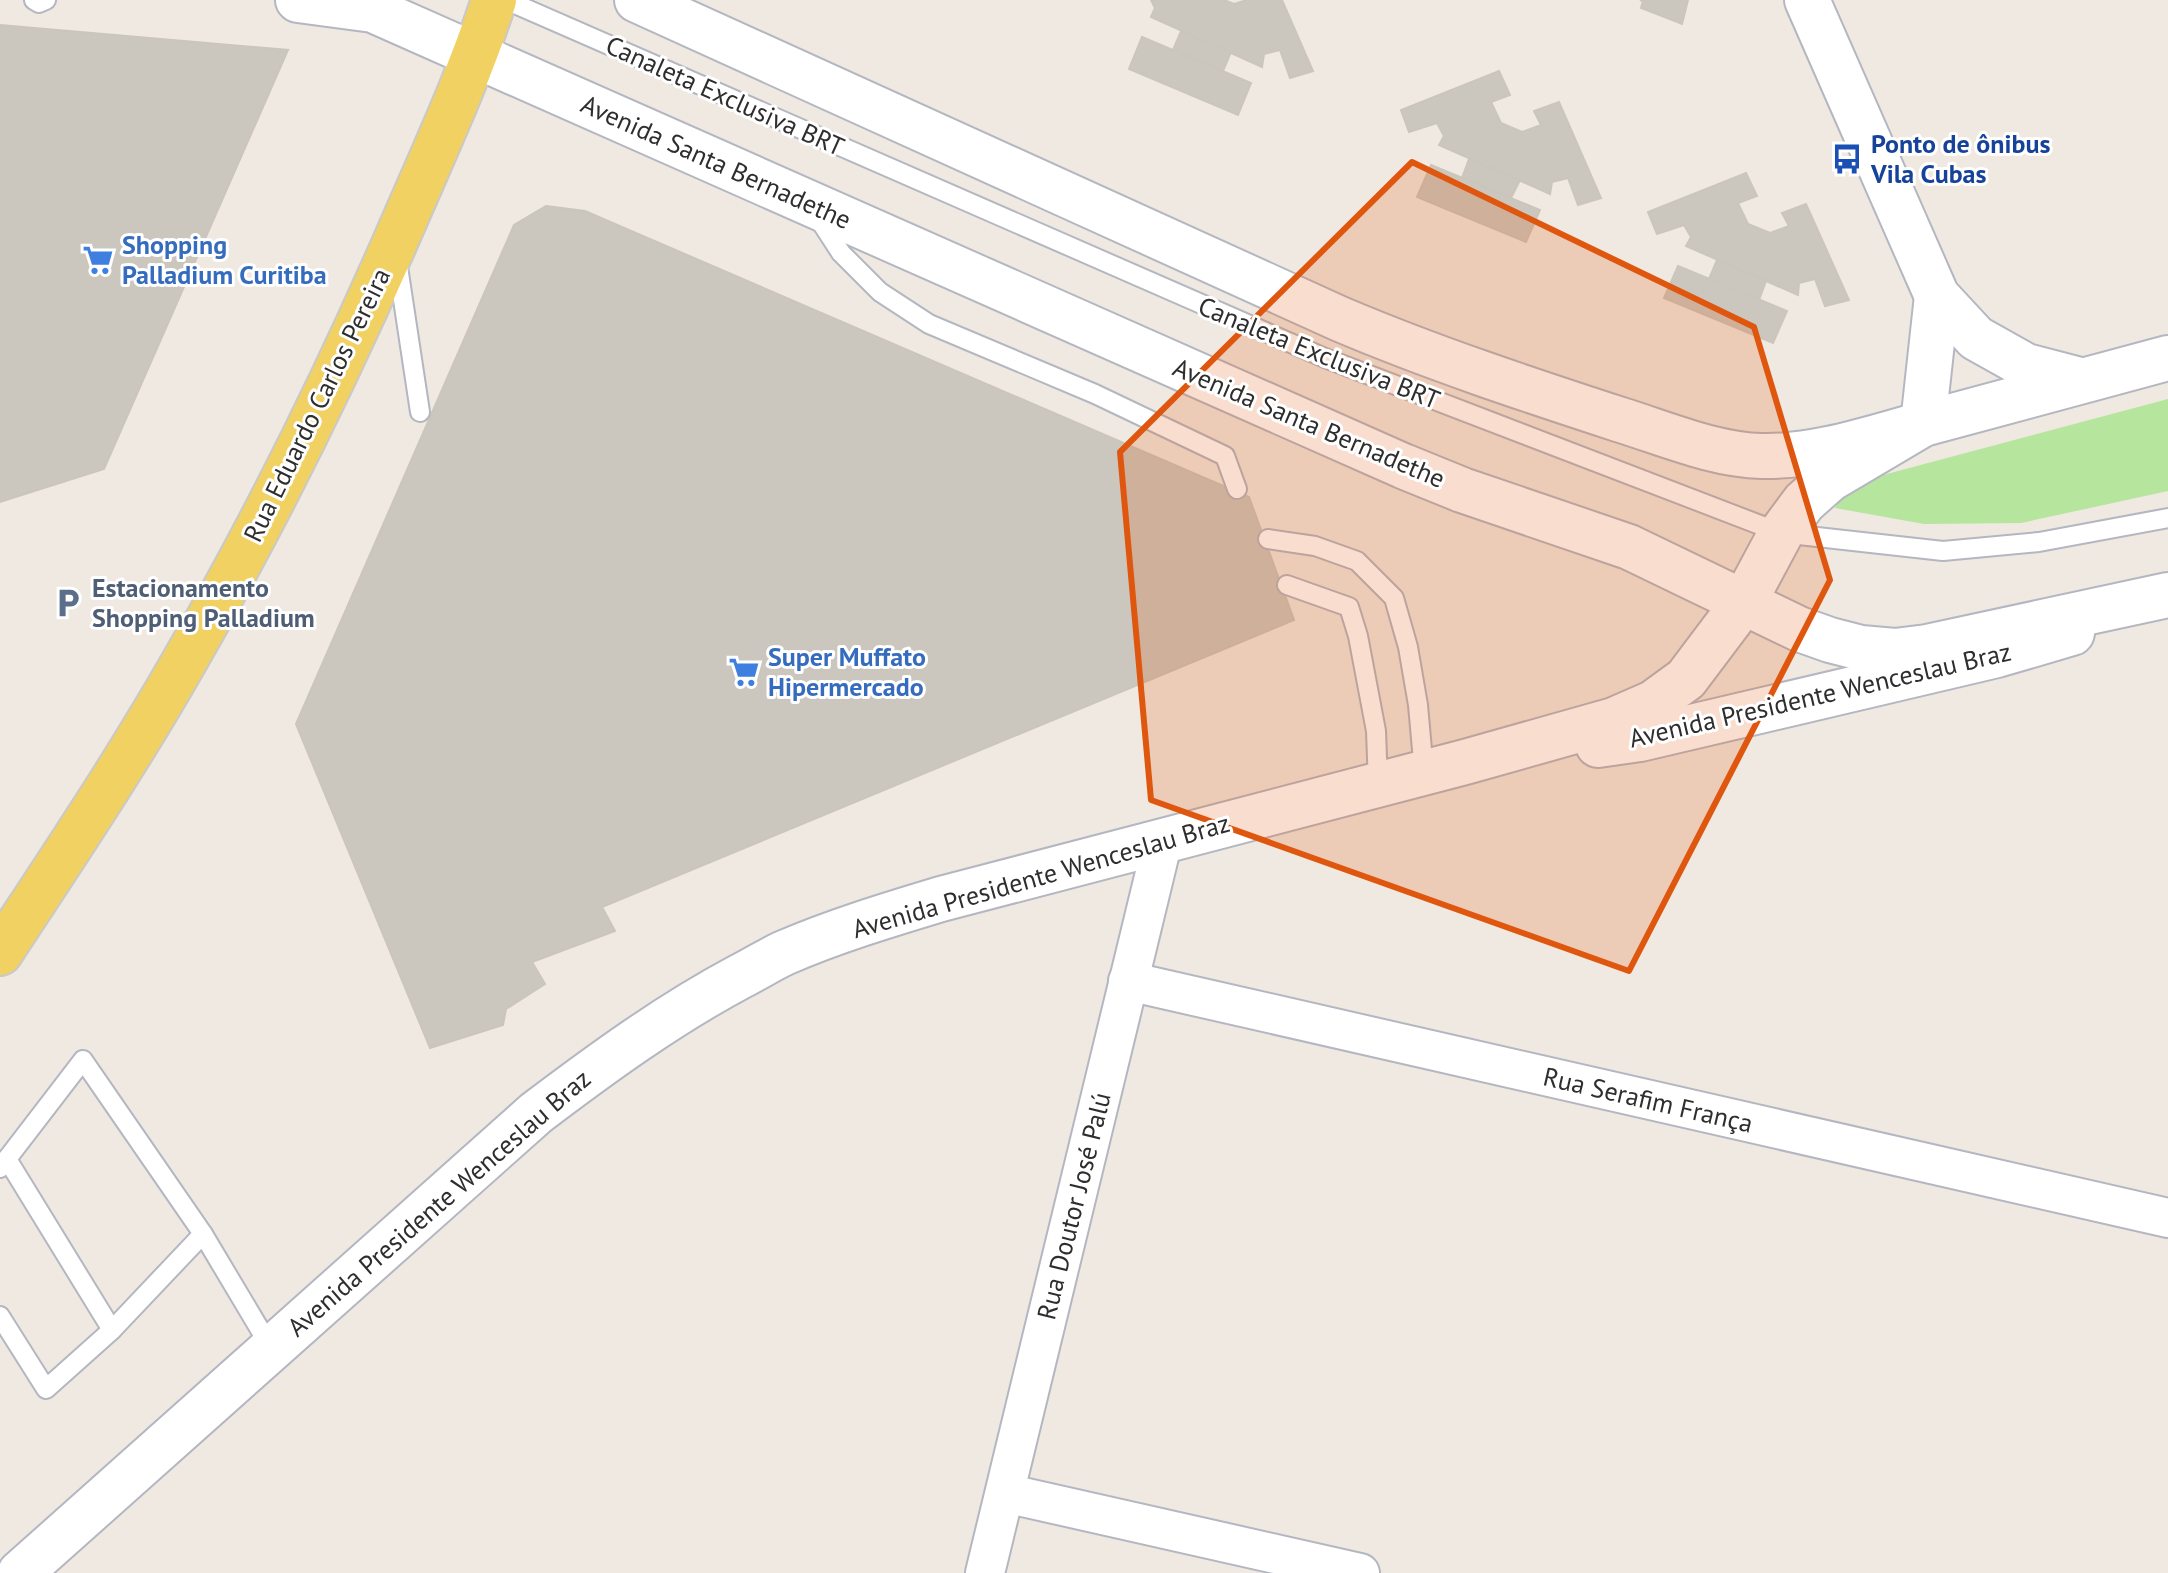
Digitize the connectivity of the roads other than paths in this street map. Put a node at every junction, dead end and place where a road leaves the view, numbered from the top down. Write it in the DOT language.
graph roads {
  1 [pos="34,0"];
  2 [pos="46,0"];
  3 [pos="298,0"];
  4 [pos="494,0"];
  5 [pos="506,0"];
  6 [pos="637,0"];
  7 [pos="1807,0"];
  8 [pos="476,56"];
  9 [pos="808,204"];
  10 [pos="395,243"];
  11 [pos="1937,296"];
  12 [pos="2168,358"];
  13 [pos="2083,381"];
  14 [pos="420,412"];
  15 [pos="1923,424"];
  16 [pos="1237,489"];
  17 [pos="2168,518"];
  18 [pos="1781,533"];
  19 [pos="1268,539"];
  20 [pos="1287,585"];
  21 [pos="2168,596"];
  22 [pos="1744,602"];
  23 [pos="1444,767"];
  24 [pos="1378,785"];
  25 [pos="1163,840"];
  26 [pos="0,953"];
  27 [pos="1128,981"];
  28 [pos="3,1164"];
  29 [pos="2168,1218"];
  30 [pos="203,1234"];
  31 [pos="0,1316"];
  32 [pos="112,1330"];
  33 [pos="271,1348"];
  34 [pos="1005,1493"];
  35 [pos="20,1573"];
  36 [pos="985,1573"];
  37 [pos="1360,1573"];
  1 -- 2 [label="lane"];
  3 -- 8 [label="main road, Avenida Santa Bernadethe"];
  4 -- 8 [label="main road, Rua Eduardo Carlos Pereira"];
  5 -- 18 [label="lane, Canaleta Exclusiva BRT"];
  6 -- 15 [label="main road"];
  7 -- 11 [label="main road"];
  8 -- 9 [label="main road, Avenida Santa Bernadethe"];
  8 -- 10 [label="main road, Rua Eduardo Carlos Pereira"];
  9 -- 16 [label="lane"];
  9 -- 22 [label="main road, Avenida Santa Bernadethe"];
  10 -- 14 [label="lane"];
  10 -- 26 [label="main road, Rua Eduardo Carlos Pereira"];
  11 -- 13 [label="main road"];
  11 -- 15 [label="main road"];
  12 -- 13 [label="main road, Avenida Presidente Wenceslau Braz"];
  13 -- 15 [label="main road, Avenida Presidente Wenceslau Braz"];
  15 -- 18 [label="main road, Avenida Presidente Wenceslau Braz"];
  17 -- 18 [label="lane, Canaleta Exclusiva BRT"];
  18 -- 22 [label="main road, Avenida Presidente Wenceslau Braz"];
  19 -- 23 [label="lane"];
  20 -- 24 [label="lane"];
  21 -- 22 [label="main road, Avenida Santa Bernadethe"];
  21 -- 23 [label="main road, Avenida Presidente Wenceslau Braz"];
  22 -- 23 [label="main road, Avenida Presidente Wenceslau Braz"];
  23 -- 24 [label="main road, Avenida Presidente Wenceslau Braz"];
  24 -- 25 [label="main road, Avenida Presidente Wenceslau Braz"];
  25 -- 27 [label="street, Rua Doutor José Palú"];
  25 -- 33 [label="main road, Avenida Presidente Wenceslau Braz"];
  27 -- 29 [label="street, Rua Serafim França"];
  27 -- 34 [label="street, Rua Doutor José Palú"];
  28 -- 30 [label="lane"];
  28 -- 32 [label="lane"];
  30 -- 32 [label="lane"];
  30 -- 33 [label="lane"];
  31 -- 32 [label="lane"];
  33 -- 35 [label="main road, Avenida Presidente Wenceslau Braz"];
  34 -- 36 [label="street, Rua Doutor José Palú"];
  34 -- 37 [label="street"];
}
